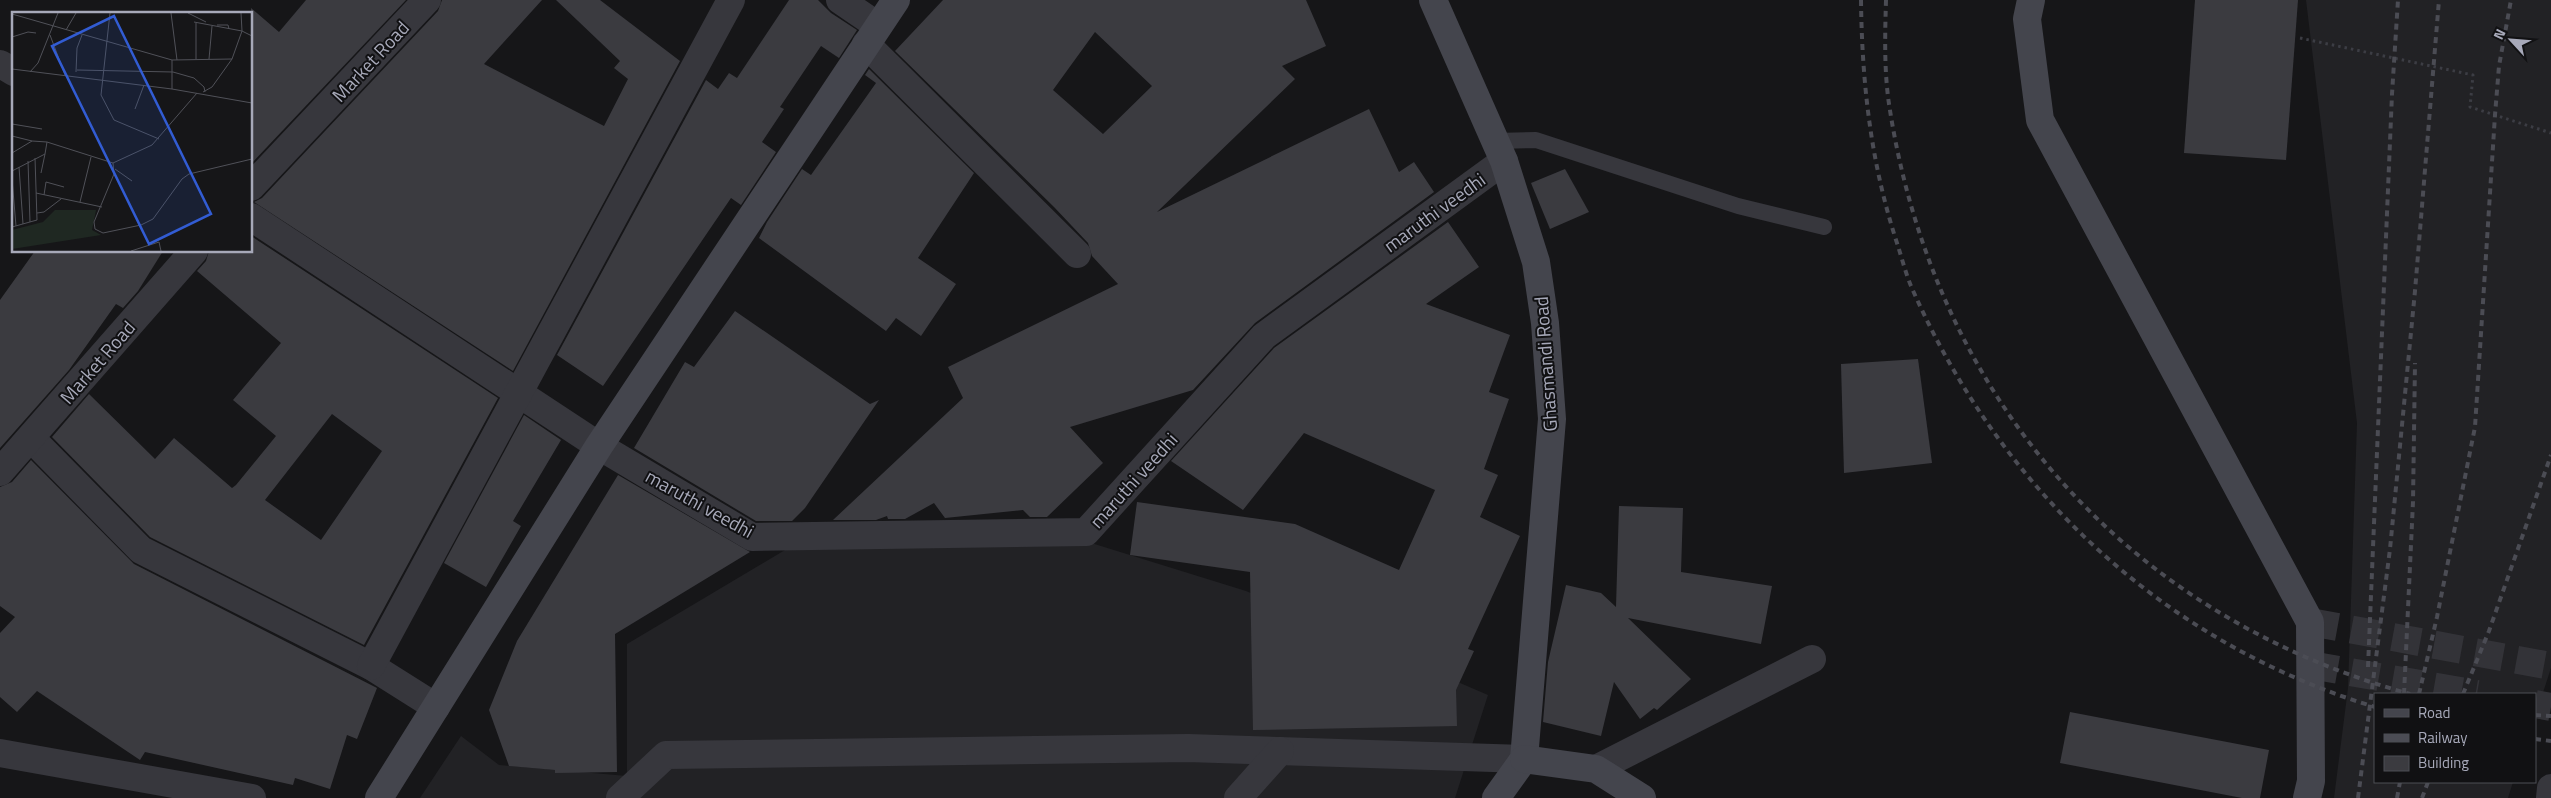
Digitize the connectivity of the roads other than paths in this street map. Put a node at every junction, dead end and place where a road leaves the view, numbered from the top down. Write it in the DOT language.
graph roads {
  1 [pos="427,0"];
  2 [pos="731,0"];
  3 [pos="840,0"];
  4 [pos="896,0"];
  5 [pos="1433,0"];
  6 [pos="2031,0"];
  7 [pos="872,35"];
  8 [pos="0,64"];
  9 [pos="12,71"];
  10 [pos="1500,151"];
  11 [pos="252,186"];
  12 [pos="252,218"];
  13 [pos="1824,226"];
  14 [pos="193,252"];
  15 [pos="1077,254"];
  16 [pos="517,392"];
  17 [pos="31,438"];
  18 [pos="599,446"];
  19 [pos="0,472"];
  20 [pos="1812,659"];
  21 [pos="371,666"];
  22 [pos="436,707"];
  23 [pos="1280,751"];
  24 [pos="0,753"];
  25 [pos="1524,759"];
  26 [pos="1596,769"];
  27 [pos="2551,788"];
  28 [pos="252,798"];
  29 [pos="379,798"];
  30 [pos="620,798"];
  31 [pos="1238,798"];
  32 [pos="1496,798"];
  33 [pos="1642,798"];
  34 [pos="2307,798"];
  35 [pos="2550,798"];
  1 -- 11 [label="street, Market Road"];
  2 -- 16 [label="street"];
  3 -- 7 [label="street"];
  4 -- 7 [label="street"];
  5 -- 10 [label="street, Ghasmandi Road"];
  6 -- 34 [label="street"];
  7 -- 15 [label="street"];
  7 -- 18 [label="street"];
  8 -- 9 [label="street"];
  10 -- 13 [label="lane"];
  10 -- 18 [label="street, maruthi veedhi"];
  10 -- 25 [label="street, Ghasmandi Road"];
  12 -- 16 [label="street, maruthi veedhi"];
  14 -- 17 [label="street, Market Road"];
  16 -- 18 [label="street, maruthi veedhi"];
  16 -- 21 [label="street"];
  17 -- 19 [label="street, Market Road"];
  17 -- 21 [label="street"];
  18 -- 22 [label="street"];
  20 -- 26 [label="street"];
  21 -- 22 [label="street"];
  22 -- 29 [label="street"];
  23 -- 25 [label="street"];
  23 -- 30 [label="street"];
  23 -- 31 [label="street"];
  24 -- 28 [label="street"];
  25 -- 26 [label="street"];
  25 -- 32 [label="street"];
  26 -- 33 [label="street"];
  27 -- 35 [label="street"];
}
